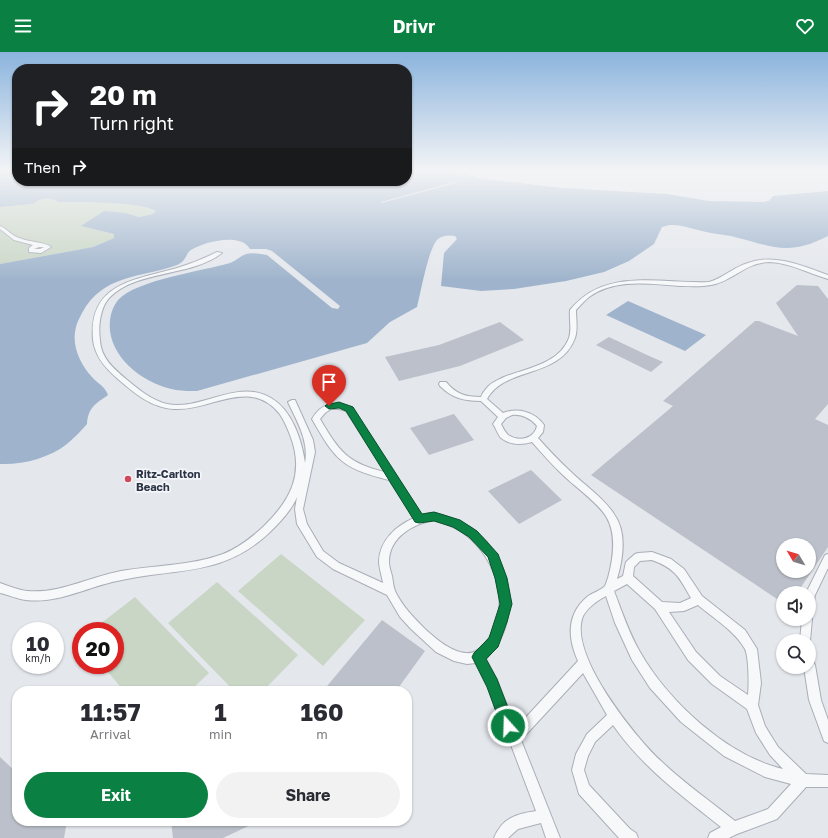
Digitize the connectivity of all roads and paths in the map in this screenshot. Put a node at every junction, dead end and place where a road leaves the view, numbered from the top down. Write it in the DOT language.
graph roads {
  1 [pos="0,227"];
  2 [pos="38,246"];
  3 [pos="219,253"];
  4 [pos="828,277"];
  5 [pos="443,384"];
  6 [pos="483,399"];
  7 [pos="292,402"];
  8 [pos="297,415"];
  9 [pos="501,416"];
  10 [pos="286,420"];
  11 [pos="534,439"];
  12 [pos="392,477"];
  13 [pos="287,508"];
  14 [pos="299,509"];
  15 [pos="419,519"];
  16 [pos="828,558"];
  17 [pos="628,578"];
  18 [pos="814,586"];
  19 [pos="0,588"];
  20 [pos="609,590"];
  21 [pos="390,591"];
  22 [pos="698,599"];
  23 [pos="659,606"];
  24 [pos="479,657"];
  25 [pos="584,663"];
  26 [pos="811,674"];
  27 [pos="752,704"];
  28 [pos="614,716"];
  29 [pos="828,737"];
  30 [pos="513,740"];
  31 [pos="803,780"];
  32 [pos="828,781"];
  33 [pos="544,816"];
  34 [pos="733,828"];
  35 [pos="501,838"];
  36 [pos="553,838"];
  37 [pos="631,838"];
  38 [pos="715,838"];
  1 -- 2 [label="lane"];
  3 -- 10 [label="lane"];
  4 -- 6 [label="lane"];
  5 -- 6 [label="lane"];
  6 -- 9 [label="lane"];
  7 -- 8 [label="lane"];
  8 -- 10 [label="lane"];
  8 -- 14 [label="lane"];
  9 -- 11 [label="lane"];
  9 -- 11 [label="lane"];
  10 -- 13 [label="lane"];
  11 -- 20 [label="lane"];
  12 -- 12 [label="lane"];
  12 -- 15 [label="lane"];
  13 -- 14 [label="lane"];
  13 -- 19 [label="lane"];
  14 -- 21 [label="lane"];
  15 -- 21 [label="lane"];
  15 -- 24 [label="lane"];
  16 -- 18 [label="lane"];
  17 -- 20 [label="lane"];
  17 -- 22 [label="lane"];
  17 -- 23 [label="lane"];
  20 -- 25 [label="lane"];
  20 -- 31 [label="lane"];
  21 -- 24 [label="lane"];
  22 -- 23 [label="lane"];
  22 -- 27 [label="lane"];
  23 -- 27 [label="lane"];
  24 -- 30 [label="lane"];
  25 -- 28 [label="lane"];
  25 -- 30 [label="lane"];
  26 -- 29 [label="lane"];
  27 -- 31 [label="lane"];
  28 -- 34 [label="lane"];
  28 -- 37 [label="lane"];
  30 -- 33 [label="lane"];
  31 -- 32 [label="lane"];
  31 -- 34 [label="lane"];
  33 -- 35 [label="lane"];
  33 -- 36 [label="lane"];
  34 -- 38 [label="lane"];
}
